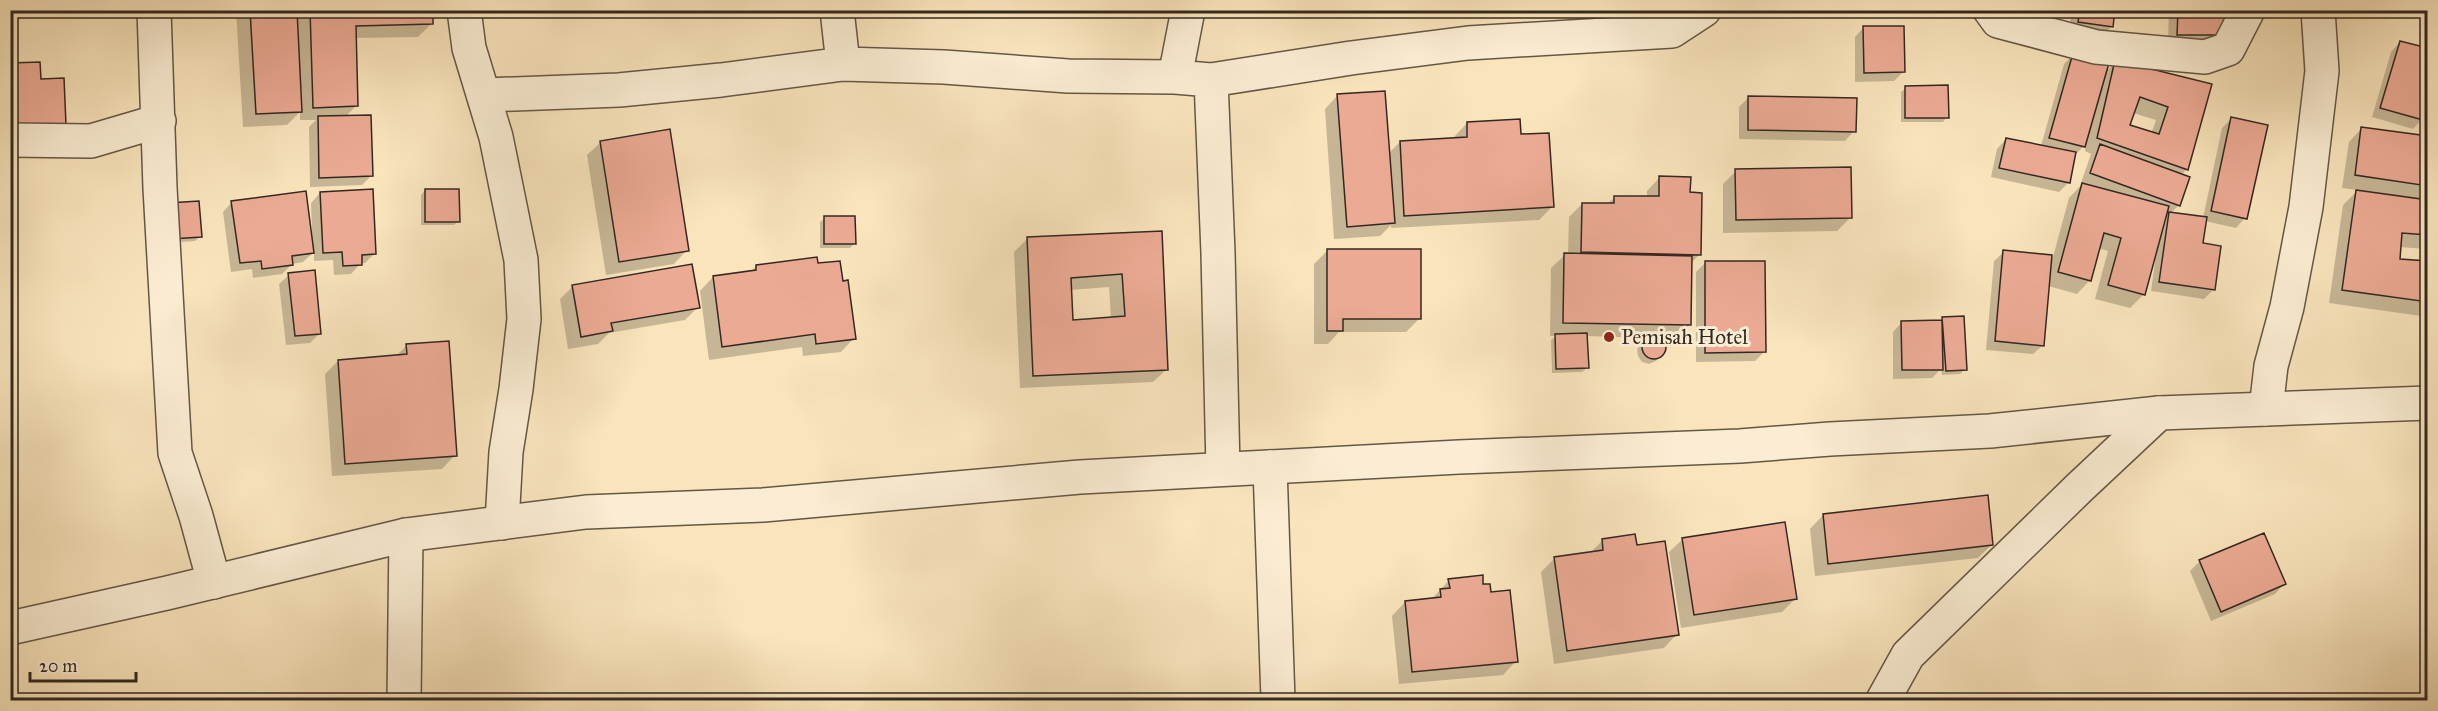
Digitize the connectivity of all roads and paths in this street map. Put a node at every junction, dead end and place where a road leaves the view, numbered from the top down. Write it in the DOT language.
graph roads {
  1 [pos="154,10"];
  2 [pos="464,10"];
  3 [pos="837,10"];
  4 [pos="1188,10"];
  5 [pos="1704,10"];
  6 [pos="1990,10"];
  7 [pos="2248,10"];
  8 [pos="2318,10"];
  9 [pos="843,64"];
  10 [pos="1175,77"];
  11 [pos="1211,80"];
  12 [pos="485,95"];
  13 [pos="159,121"];
  14 [pos="10,141"];
  15 [pos="2427,403"];
  16 [pos="2266,409"];
  17 [pos="2159,413"];
  18 [pos="1269,467"];
  19 [pos="1223,469"];
  20 [pos="502,523"];
  21 [pos="406,535"];
  22 [pos="214,582"];
  23 [pos="10,628"];
  24 [pos="404,700"];
  25 [pos="1278,700"];
  26 [pos="1883,700"];
  1 -- 13 [label="street"];
  2 -- 12 [label="street"];
  3 -- 9 [label="street"];
  4 -- 10 [label="street"];
  5 -- 11 [label="street"];
  6 -- 7 [label="street"];
  8 -- 16 [label="street"];
  9 -- 10 [label="street"];
  9 -- 12 [label="street"];
  10 -- 11 [label="street"];
  11 -- 19 [label="street"];
  12 -- 20 [label="street"];
  13 -- 14 [label="street"];
  13 -- 22 [label="street"];
  15 -- 16 [label="street"];
  16 -- 17 [label="street"];
  17 -- 18 [label="street"];
  17 -- 26 [label="street"];
  18 -- 19 [label="street"];
  18 -- 25 [label="street"];
  19 -- 20 [label="street"];
  20 -- 21 [label="street"];
  21 -- 22 [label="street"];
  21 -- 24 [label="street"];
  22 -- 23 [label="street"];
}
